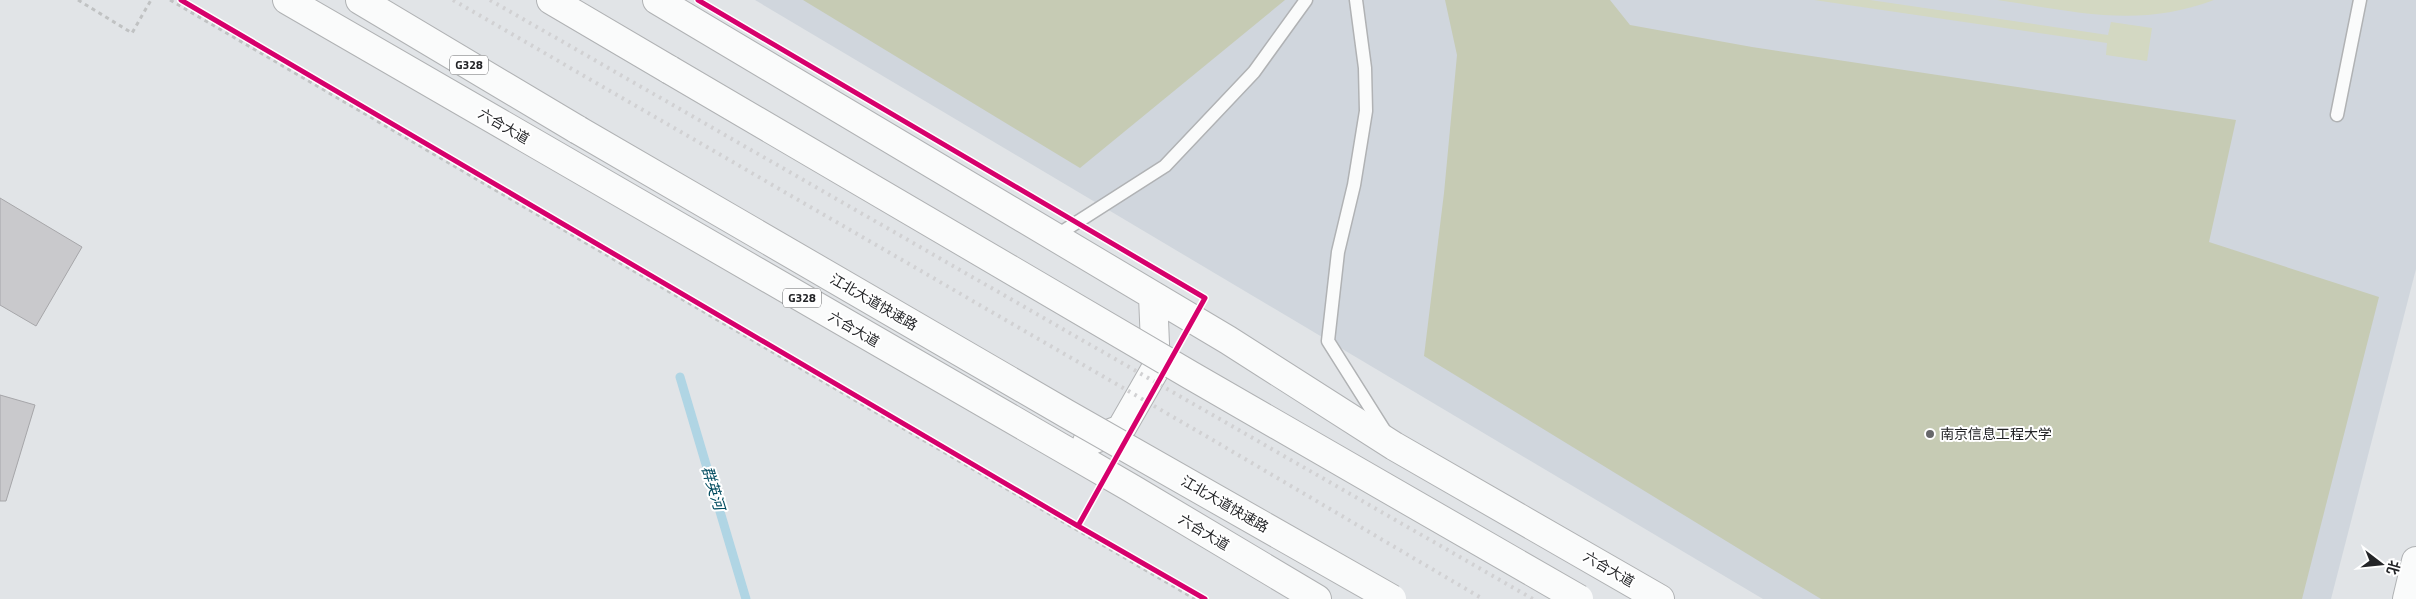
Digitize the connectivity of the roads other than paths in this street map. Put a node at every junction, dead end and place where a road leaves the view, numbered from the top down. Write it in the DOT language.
graph roads {
  1 [pos="287,0"];
  2 [pos="360,0"];
  3 [pos="551,0"];
  4 [pos="657,0"];
  5 [pos="1306,0"];
  6 [pos="1356,0"];
  7 [pos="2360,0"];
  8 [pos="2337,115"];
  9 [pos="1054,237"];
  10 [pos="1153,296"];
  11 [pos="1394,446"];
  12 [pos="1064,450"];
  13 [pos="2416,560"];
  14 [pos="1316,599"];
  15 [pos="1392,599"];
  16 [pos="1579,599"];
  17 [pos="1660,599"];
  18 [pos="2407,599"];
  1 -- 12 [label="main road, 六合大道 / G328"];
  2 -- 15 [label="main road, 江北大道快速路 / G328, bridge"];
  3 -- 16 [label="main road, bridge"];
  4 -- 9 [label="main road, 六合大道"];
  5 -- 9 [label="lane"];
  6 -- 11 [label="lane"];
  7 -- 8 [label="lane"];
  9 -- 10 [label="main road, 六合大道"];
  10 -- 11 [label="main road, 六合大道"];
  10 -- 12 [label="main road"];
  11 -- 17 [label="main road, 六合大道"];
  12 -- 14 [label="main road, 六合大道 / G328"];
  13 -- 18 [label="main road"];
}
